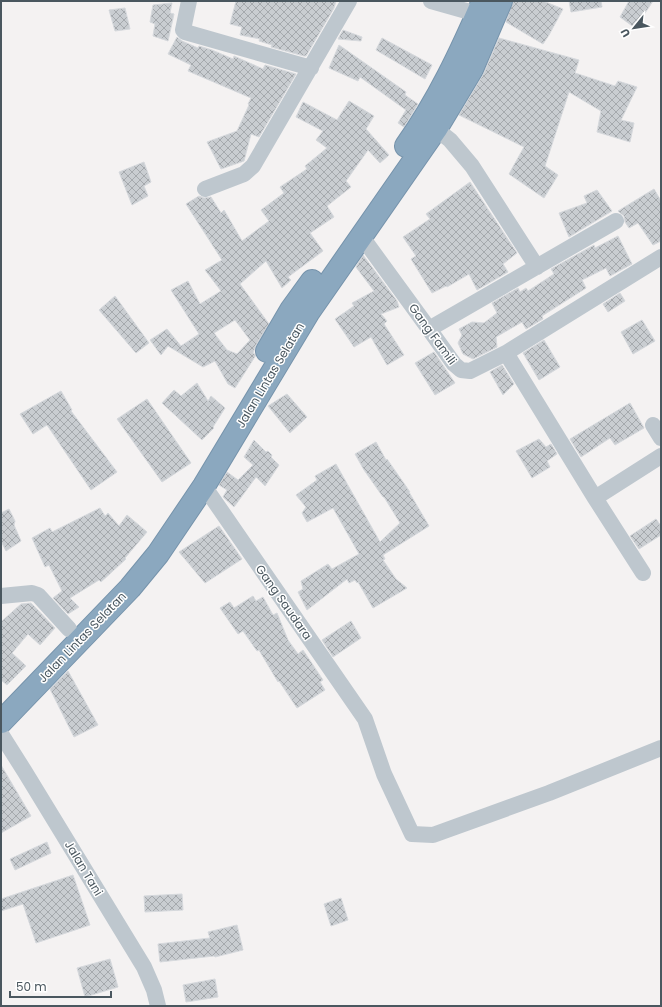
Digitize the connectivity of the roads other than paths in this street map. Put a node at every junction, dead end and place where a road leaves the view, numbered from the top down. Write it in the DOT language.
graph roads {
  1 [pos="189,1"];
  2 [pos="349,1"];
  3 [pos="431,1"];
  4 [pos="501,1"];
  5 [pos="480,7"];
  6 [pos="311,68"];
  7 [pos="436,129"];
  8 [pos="205,190"];
  9 [pos="616,221"];
  10 [pos="362,237"];
  11 [pos="661,257"];
  12 [pos="537,267"];
  13 [pos="429,329"];
  14 [pos="506,353"];
  15 [pos="266,366"];
  16 [pos="661,456"];
  17 [pos="204,486"];
  18 [pos="595,498"];
  19 [pos="643,573"];
  20 [pos="1,596"];
  21 [pos="69,629"];
  22 [pos="1,700"];
  23 [pos="1,722"];
  24 [pos="1,734"];
  25 [pos="661,748"];
  26 [pos="158,1006"];
  1 -- 6 [label="street"];
  2 -- 6 [label="street"];
  3 -- 5 [label="street"];
  4 -- 7 [label="highway, Jalan Lintas Selatan"];
  5 -- 15 [label="highway, Jalan Lintas Selatan"];
  6 -- 8 [label="street"];
  7 -- 10 [label="highway, Jalan Lintas Selatan"];
  7 -- 12 [label="street"];
  9 -- 12 [label="street"];
  10 -- 13 [label="street, Gang Famili"];
  10 -- 15 [label="highway, Jalan Lintas Selatan"];
  11 -- 14 [label="street, Gang Famili"];
  12 -- 13 [label="street"];
  13 -- 14 [label="street, Gang Famili"];
  14 -- 18 [label="street"];
  15 -- 17 [label="highway, Jalan Lintas Selatan"];
  15 -- 21 [label="highway, Jalan Lintas Selatan"];
  16 -- 18 [label="street"];
  17 -- 23 [label="highway, Jalan Lintas Selatan"];
  17 -- 25 [label="street, Gang Saudara"];
  18 -- 19 [label="street"];
  20 -- 21 [label="street"];
  21 -- 22 [label="highway, Jalan Lintas Selatan"];
  24 -- 26 [label="street, Jalan Tani"];
}
